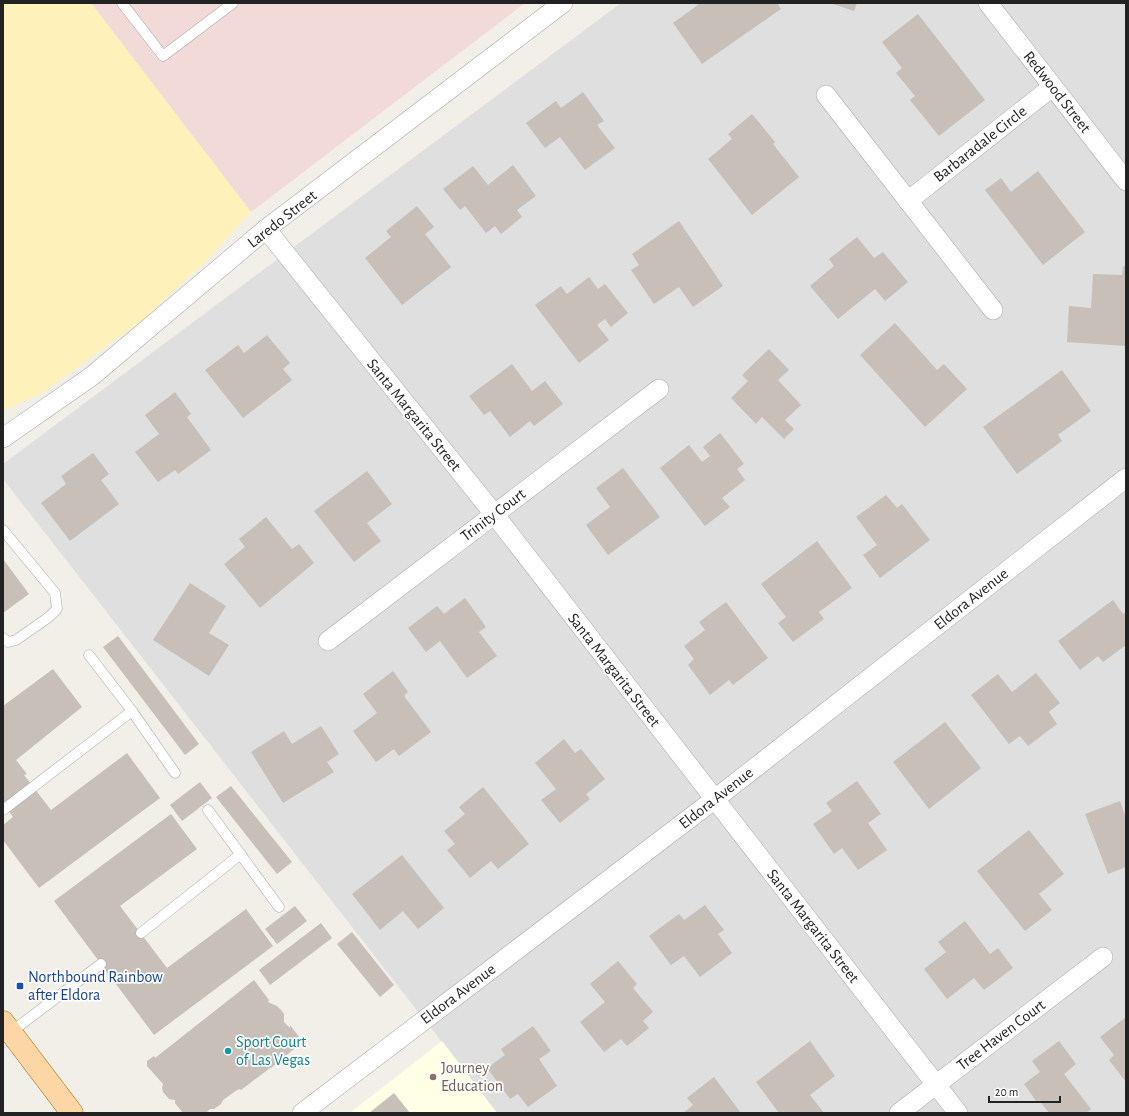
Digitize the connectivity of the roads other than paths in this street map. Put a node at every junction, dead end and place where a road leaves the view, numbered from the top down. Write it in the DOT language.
graph roads {
  1 [pos="122,3"];
  2 [pos="233,3"];
  3 [pos="563,3"];
  4 [pos="988,3"];
  5 [pos="1052,86"];
  6 [pos="826,95"];
  7 [pos="1126,181"];
  8 [pos="908,201"];
  9 [pos="266,229"];
  10 [pos="993,310"];
  11 [pos="659,389"];
  12 [pos="3,438"];
  13 [pos="1126,478"];
  14 [pos="494,514"];
  15 [pos="3,530"];
  16 [pos="3,638"];
  17 [pos="328,641"];
  18 [pos="89,655"];
  19 [pos="132,711"];
  20 [pos="176,773"];
  21 [pos="715,799"];
  22 [pos="3,810"];
  23 [pos="208,810"];
  24 [pos="241,854"];
  25 [pos="279,907"];
  26 [pos="141,933"];
  27 [pos="1103,957"];
  28 [pos="101,964"];
  29 [pos="7,1027"];
  30 [pos="936,1084"];
  31 [pos="72,1113"];
  32 [pos="302,1113"];
  33 [pos="899,1113"];
  34 [pos="958,1113"];
  1 -- 2 [label="lane"];
  3 -- 9 [label="street, Laredo Street"];
  4 -- 5 [label="street, Redwood Street"];
  5 -- 7 [label="street, Redwood Street"];
  5 -- 8 [label="street, Barbaradale Circle"];
  6 -- 8 [label="street"];
  8 -- 10 [label="street"];
  9 -- 12 [label="street, Laredo Street"];
  9 -- 14 [label="street, Santa Margarita Street"];
  11 -- 14 [label="street, Trinity Court"];
  13 -- 21 [label="street, Eldora Avenue"];
  14 -- 17 [label="street, Trinity Court"];
  14 -- 21 [label="street, Santa Margarita Street"];
  15 -- 16 [label="lane"];
  18 -- 19 [label="lane"];
  19 -- 20 [label="lane"];
  19 -- 22 [label="lane"];
  21 -- 30 [label="street, Santa Margarita Street"];
  21 -- 32 [label="street, Eldora Avenue"];
  23 -- 24 [label="lane"];
  24 -- 25 [label="lane"];
  24 -- 26 [label="lane"];
  27 -- 30 [label="street, Tree Haven Court"];
  28 -- 29 [label="lane"];
  29 -- 31 [label="main road"];
  30 -- 33 [label="street, Tree Haven Court"];
  30 -- 34 [label="street, Santa Margarita Street"];
}
